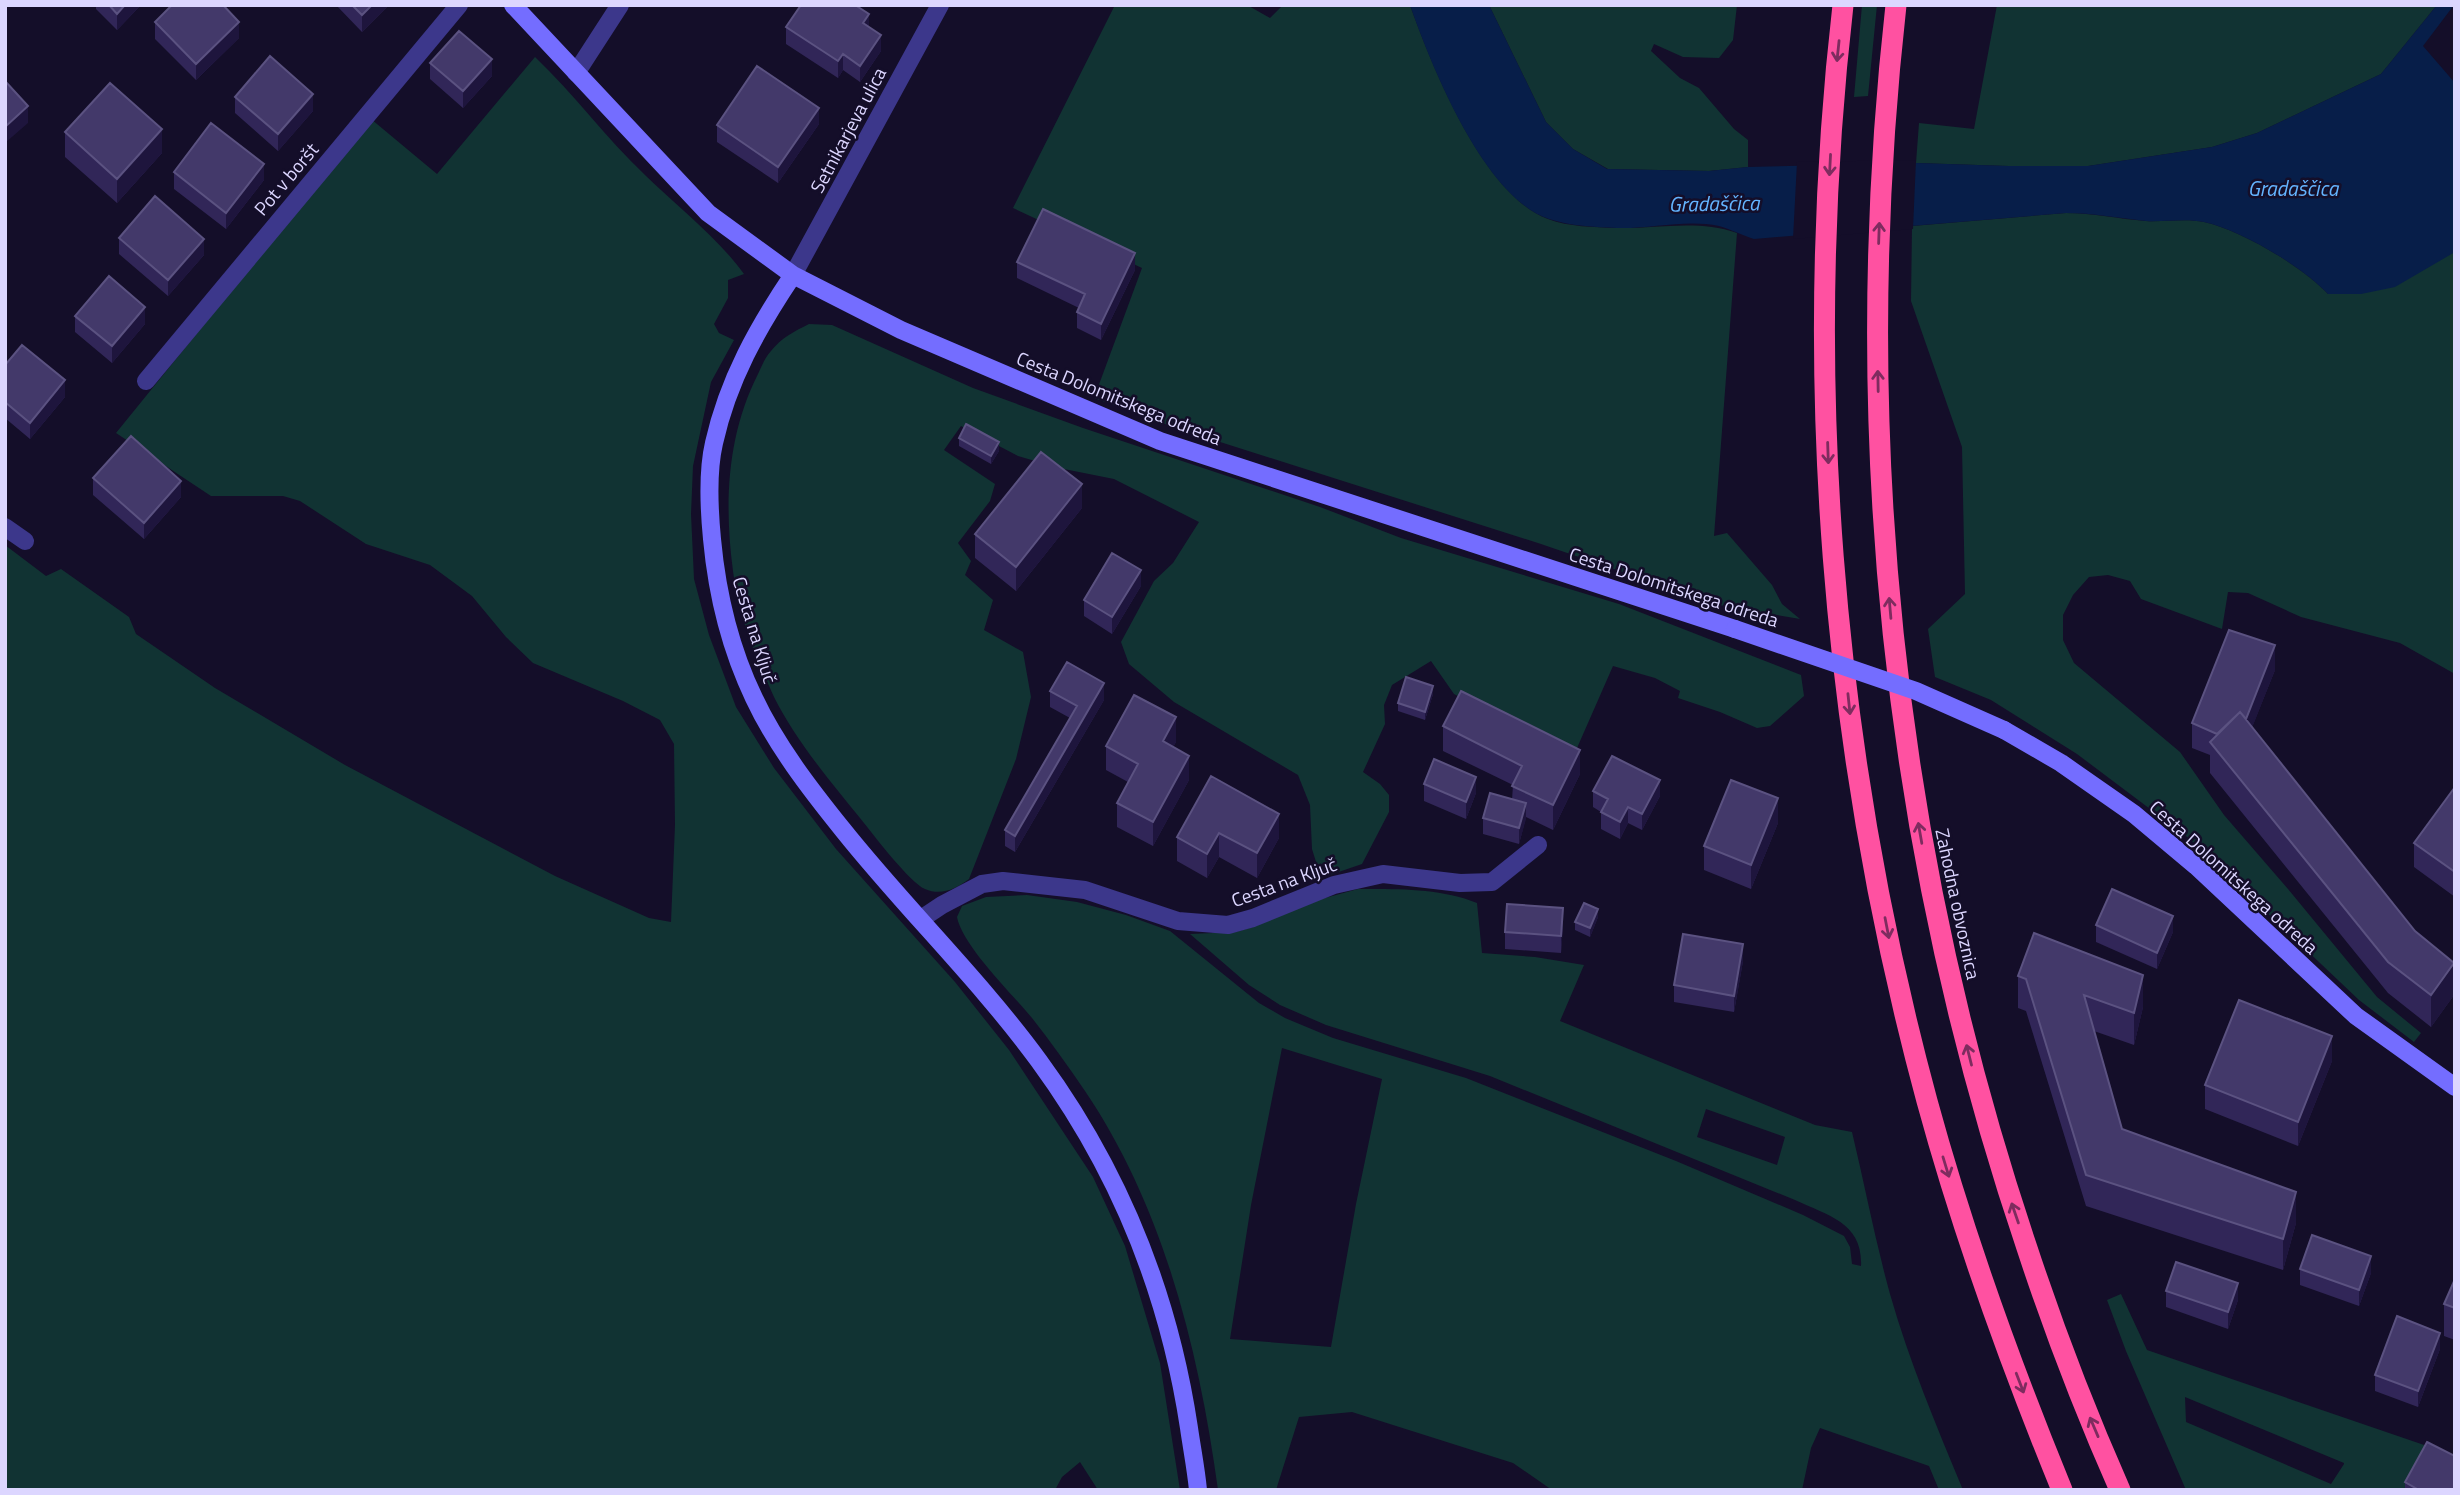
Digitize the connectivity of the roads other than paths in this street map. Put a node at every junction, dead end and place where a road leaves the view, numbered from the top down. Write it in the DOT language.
graph roads {
  1 [pos="459,5"];
  2 [pos="513,5"];
  3 [pos="620,5"];
  4 [pos="940,5"];
  5 [pos="1843,5"];
  6 [pos="1896,5"];
  7 [pos="576,73"];
  8 [pos="793,275"];
  9 [pos="146,381"];
  10 [pos="5,527"];
  11 [pos="24,541"];
  12 [pos="1538,845"];
  13 [pos="921,919"];
  14 [pos="2455,1087"];
  15 [pos="1198,1490"];
  16 [pos="2062,1490"];
  17 [pos="2120,1490"];
  1 -- 9 [label="street, Pot v boršt"];
  2 -- 7 [label="street, Cesta Dolomitskega odreda"];
  3 -- 7 [label="street"];
  4 -- 8 [label="street, Setnikarjeva ulica"];
  5 -- 16 [label="highway, one-way"];
  17 -- 6 [label="highway, Zahodna obvoznica, one-way"];
  7 -- 8 [label="street, Cesta Dolomitskega odreda"];
  8 -- 13 [label="street, Cesta na Ključ"];
  8 -- 14 [label="street, Cesta Dolomitskega odreda, bridge"];
  10 -- 11 [label="street"];
  12 -- 13 [label="street, Cesta na Ključ"];
  13 -- 15 [label="street, Cesta na Ključ"];
}
